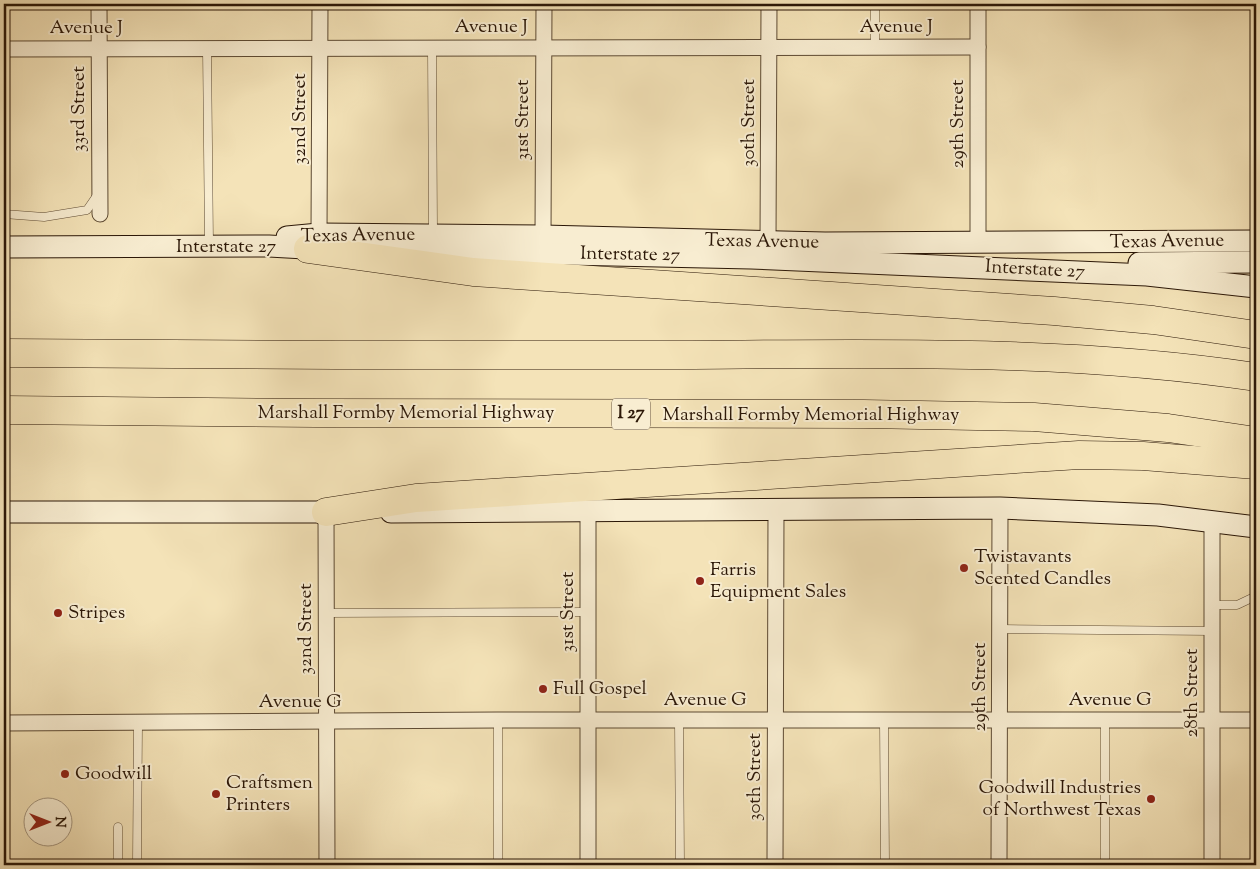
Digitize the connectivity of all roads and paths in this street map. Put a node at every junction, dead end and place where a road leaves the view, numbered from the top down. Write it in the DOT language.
graph roads {
  1 [pos="99,4"];
  2 [pos="320,4"];
  3 [pos="544,4"];
  4 [pos="769,4"];
  5 [pos="875,4"];
  6 [pos="978,4"];
  7 [pos="320,47"];
  8 [pos="432,47"];
  9 [pos="544,47"];
  10 [pos="769,47"];
  11 [pos="874,47"];
  12 [pos="978,47"];
  13 [pos="99,48"];
  14 [pos="207,48"];
  15 [pos="4,49"];
  16 [pos="100,191"];
  17 [pos="4,214"];
  18 [pos="100,214"];
  19 [pos="433,235"];
  20 [pos="543,236"];
  21 [pos="4,241"];
  22 [pos="313,241"];
  23 [pos="1256,241"];
  24 [pos="978,244"];
  25 [pos="209,246"];
  26 [pos="4,247"];
  27 [pos="33,247"];
  28 [pos="763,250"];
  29 [pos="4,254"];
  30 [pos="1256,262"];
  31 [pos="1256,287"];
  32 [pos="1256,334"];
  33 [pos="4,353"];
  34 [pos="1256,377"];
  35 [pos="4,410"];
  36 [pos="1256,441"];
  37 [pos="1256,465"];
  38 [pos="1000,508"];
  39 [pos="776,509"];
  40 [pos="588,510"];
  41 [pos="4,512"];
  42 [pos="326,512"];
  43 [pos="1212,521"];
  44 [pos="1256,527"];
  45 [pos="1256,596"];
  46 [pos="1212,605"];
  47 [pos="588,612"];
  48 [pos="326,613"];
  49 [pos="1000,629"];
  50 [pos="1212,631"];
  51 [pos="498,720"];
  52 [pos="588,720"];
  53 [pos="679,720"];
  54 [pos="776,720"];
  55 [pos="884,720"];
  56 [pos="1000,720"];
  57 [pos="1105,720"];
  58 [pos="1212,720"];
  59 [pos="1256,720"];
  60 [pos="326,722"];
  61 [pos="4,723"];
  62 [pos="138,723"];
  63 [pos="118,827"];
  64 [pos="118,865"];
  65 [pos="137,865"];
  66 [pos="327,865"];
  67 [pos="498,865"];
  68 [pos="588,865"];
  69 [pos="680,865"];
  70 [pos="775,865"];
  71 [pos="885,865"];
  72 [pos="999,865"];
  73 [pos="1105,865"];
  74 [pos="1212,865"];
  1 -- 13 [label="street, 33rd Street"];
  2 -- 7 [label="street, 32nd Street"];
  3 -- 9 [label="street, 31st Street"];
  4 -- 10 [label="street, 30th Street"];
  5 -- 11 [label="lane"];
  6 -- 12 [label="street, 29th Street"];
  7 -- 8 [label="street, Avenue J"];
  7 -- 14 [label="street, Avenue J"];
  7 -- 22 [label="street, 32nd Street"];
  8 -- 9 [label="street, Avenue J"];
  8 -- 19 [label="lane"];
  9 -- 10 [label="street, Avenue J"];
  9 -- 20 [label="street, 31st Street"];
  10 -- 11 [label="street, Avenue J"];
  10 -- 28 [label="street, 30th Street"];
  11 -- 12 [label="street, Avenue J"];
  12 -- 24 [label="street, 29th Street"];
  13 -- 14 [label="street, Avenue J"];
  13 -- 15 [label="street, Avenue J"];
  13 -- 16 [label="street, 33rd Street"];
  14 -- 25 [label="lane"];
  16 -- 17 [label="lane"];
  16 -- 18 [label="street, 33rd Street"];
  19 -- 20 [label="main road, Texas Avenue"];
  19 -- 22 [label="main road, Texas Avenue"];
  20 -- 28 [label="main road, Texas Avenue"];
  21 -- 27 [label="main road"];
  22 -- 25 [label="main road, Interstate 27"];
  22 -- 28 [label="main road, Interstate 27"];
  22 -- 32 [label="highway"];
  23 -- 24 [label="main road, Texas Avenue"];
  24 -- 28 [label="main road, Texas Avenue"];
  25 -- 27 [label="main road, Interstate 27"];
  26 -- 27 [label="main road, Interstate 27"];
  27 -- 29 [label="main road"];
  28 -- 30 [label="main road"];
  28 -- 31 [label="main road, Interstate 27"];
  33 -- 34 [label="highway"];
  35 -- 36 [label="highway, Marshall Formby Memorial Highway / I 27"];
  37 -- 42 [label="highway"];
  38 -- 39 [label="main road"];
  38 -- 43 [label="main road"];
  38 -- 49 [label="street, 29th Street"];
  39 -- 40 [label="main road"];
  39 -- 54 [label="street, 30th Street"];
  40 -- 42 [label="main road"];
  40 -- 47 [label="street, 31st Street"];
  41 -- 42 [label="main road"];
  42 -- 48 [label="street, 32nd Street"];
  43 -- 44 [label="main road"];
  43 -- 46 [label="street, 28th Street"];
  45 -- 46 [label="lane"];
  46 -- 50 [label="street, 28th Street"];
  47 -- 48 [label="lane"];
  47 -- 52 [label="street, 31st Street"];
  48 -- 60 [label="street, 32nd Street"];
  49 -- 50 [label="lane"];
  49 -- 56 [label="street, 29th Street"];
  50 -- 58 [label="street, 28th Street"];
  51 -- 52 [label="street, Avenue G"];
  51 -- 60 [label="street, Avenue G"];
  51 -- 67 [label="lane"];
  52 -- 53 [label="street, Avenue G"];
  52 -- 68 [label="street, 31st Street"];
  53 -- 54 [label="street, Avenue G"];
  53 -- 69 [label="lane"];
  54 -- 55 [label="street, Avenue G"];
  54 -- 70 [label="street, 30th Street"];
  55 -- 56 [label="street, Avenue G"];
  55 -- 71 [label="lane"];
  56 -- 57 [label="street, Avenue G"];
  56 -- 72 [label="street, 29th Street"];
  57 -- 58 [label="street, Avenue G"];
  57 -- 73 [label="lane"];
  58 -- 59 [label="street, Avenue G"];
  58 -- 74 [label="street, 28th Street"];
  60 -- 62 [label="street, Avenue G"];
  60 -- 66 [label="street, 32nd Street"];
  61 -- 62 [label="street, Avenue G"];
  62 -- 65 [label="lane"];
  63 -- 64 [label="lane"];
}
